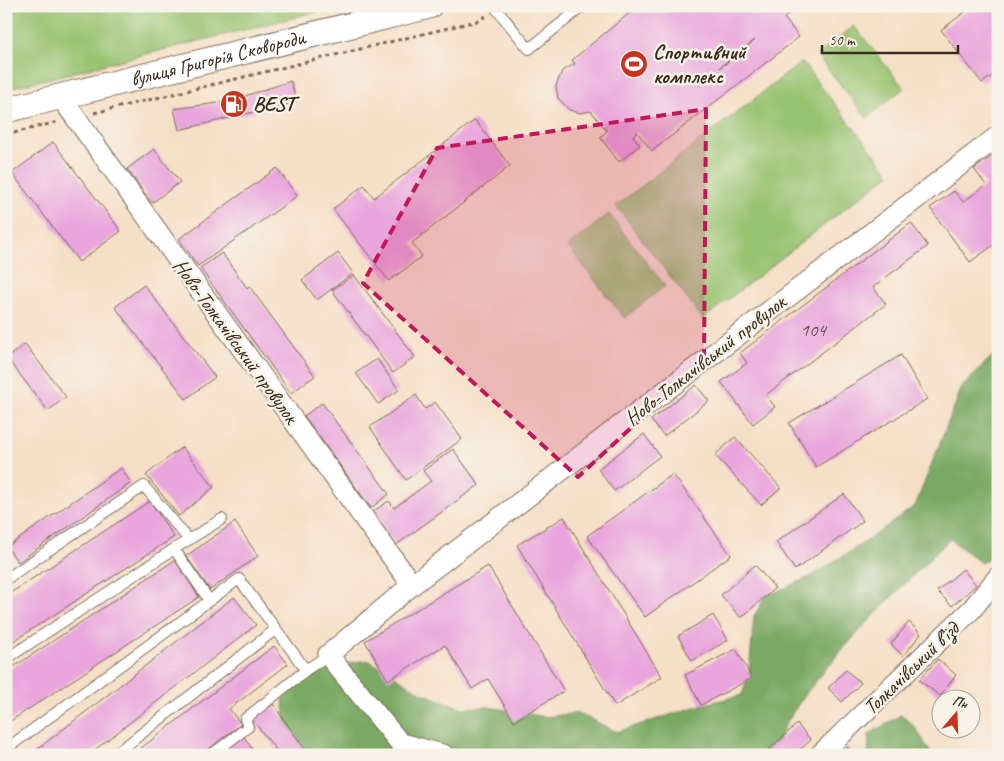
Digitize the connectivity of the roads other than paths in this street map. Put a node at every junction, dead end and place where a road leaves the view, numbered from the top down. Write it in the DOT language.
graph roads {
  1 [pos="429,6"];
  2 [pos="583,6"];
  3 [pos="496,8"];
  4 [pos="60,96"];
  5 [pos="6,110"];
  6 [pos="998,136"];
  7 [pos="222,519"];
  8 [pos="189,540"];
  9 [pos="174,549"];
  10 [pos="998,577"];
  11 [pos="6,579"];
  12 [pos="412,585"];
  13 [pos="209,600"];
  14 [pos="276,629"];
  15 [pos="328,655"];
  16 [pos="6,659"];
  17 [pos="306,670"];
  18 [pos="6,749"];
  19 [pos="403,749"];
  20 [pos="114,755"];
  21 [pos="211,755"];
  22 [pos="444,755"];
  23 [pos="820,755"];
  1 -- 4 [label="street, вулиця Григорія Сковороди"];
  2 -- 3 [label="lane"];
  4 -- 5 [label="street, вулиця Григорія Сковороди"];
  4 -- 12 [label="street, Ново-Толкачівський провулок"];
  6 -- 12 [label="street, Ново-Толкачівський провулок"];
  7 -- 8 [label="lane"];
  8 -- 9 [label="lane"];
  8 -- 11 [label="lane"];
  9 -- 13 [label="lane"];
  9 -- 16 [label="lane"];
  10 -- 23 [label="street, Толкачівський в’їзд"];
  12 -- 15 [label="street, Ново-Толкачівський провулок"];
  13 -- 14 [label="lane"];
  13 -- 18 [label="lane"];
  14 -- 17 [label="lane"];
  14 -- 20 [label="lane"];
  15 -- 17 [label="lane"];
  15 -- 19 [label="street"];
  17 -- 21 [label="lane"];
  19 -- 22 [label="street"];
}
